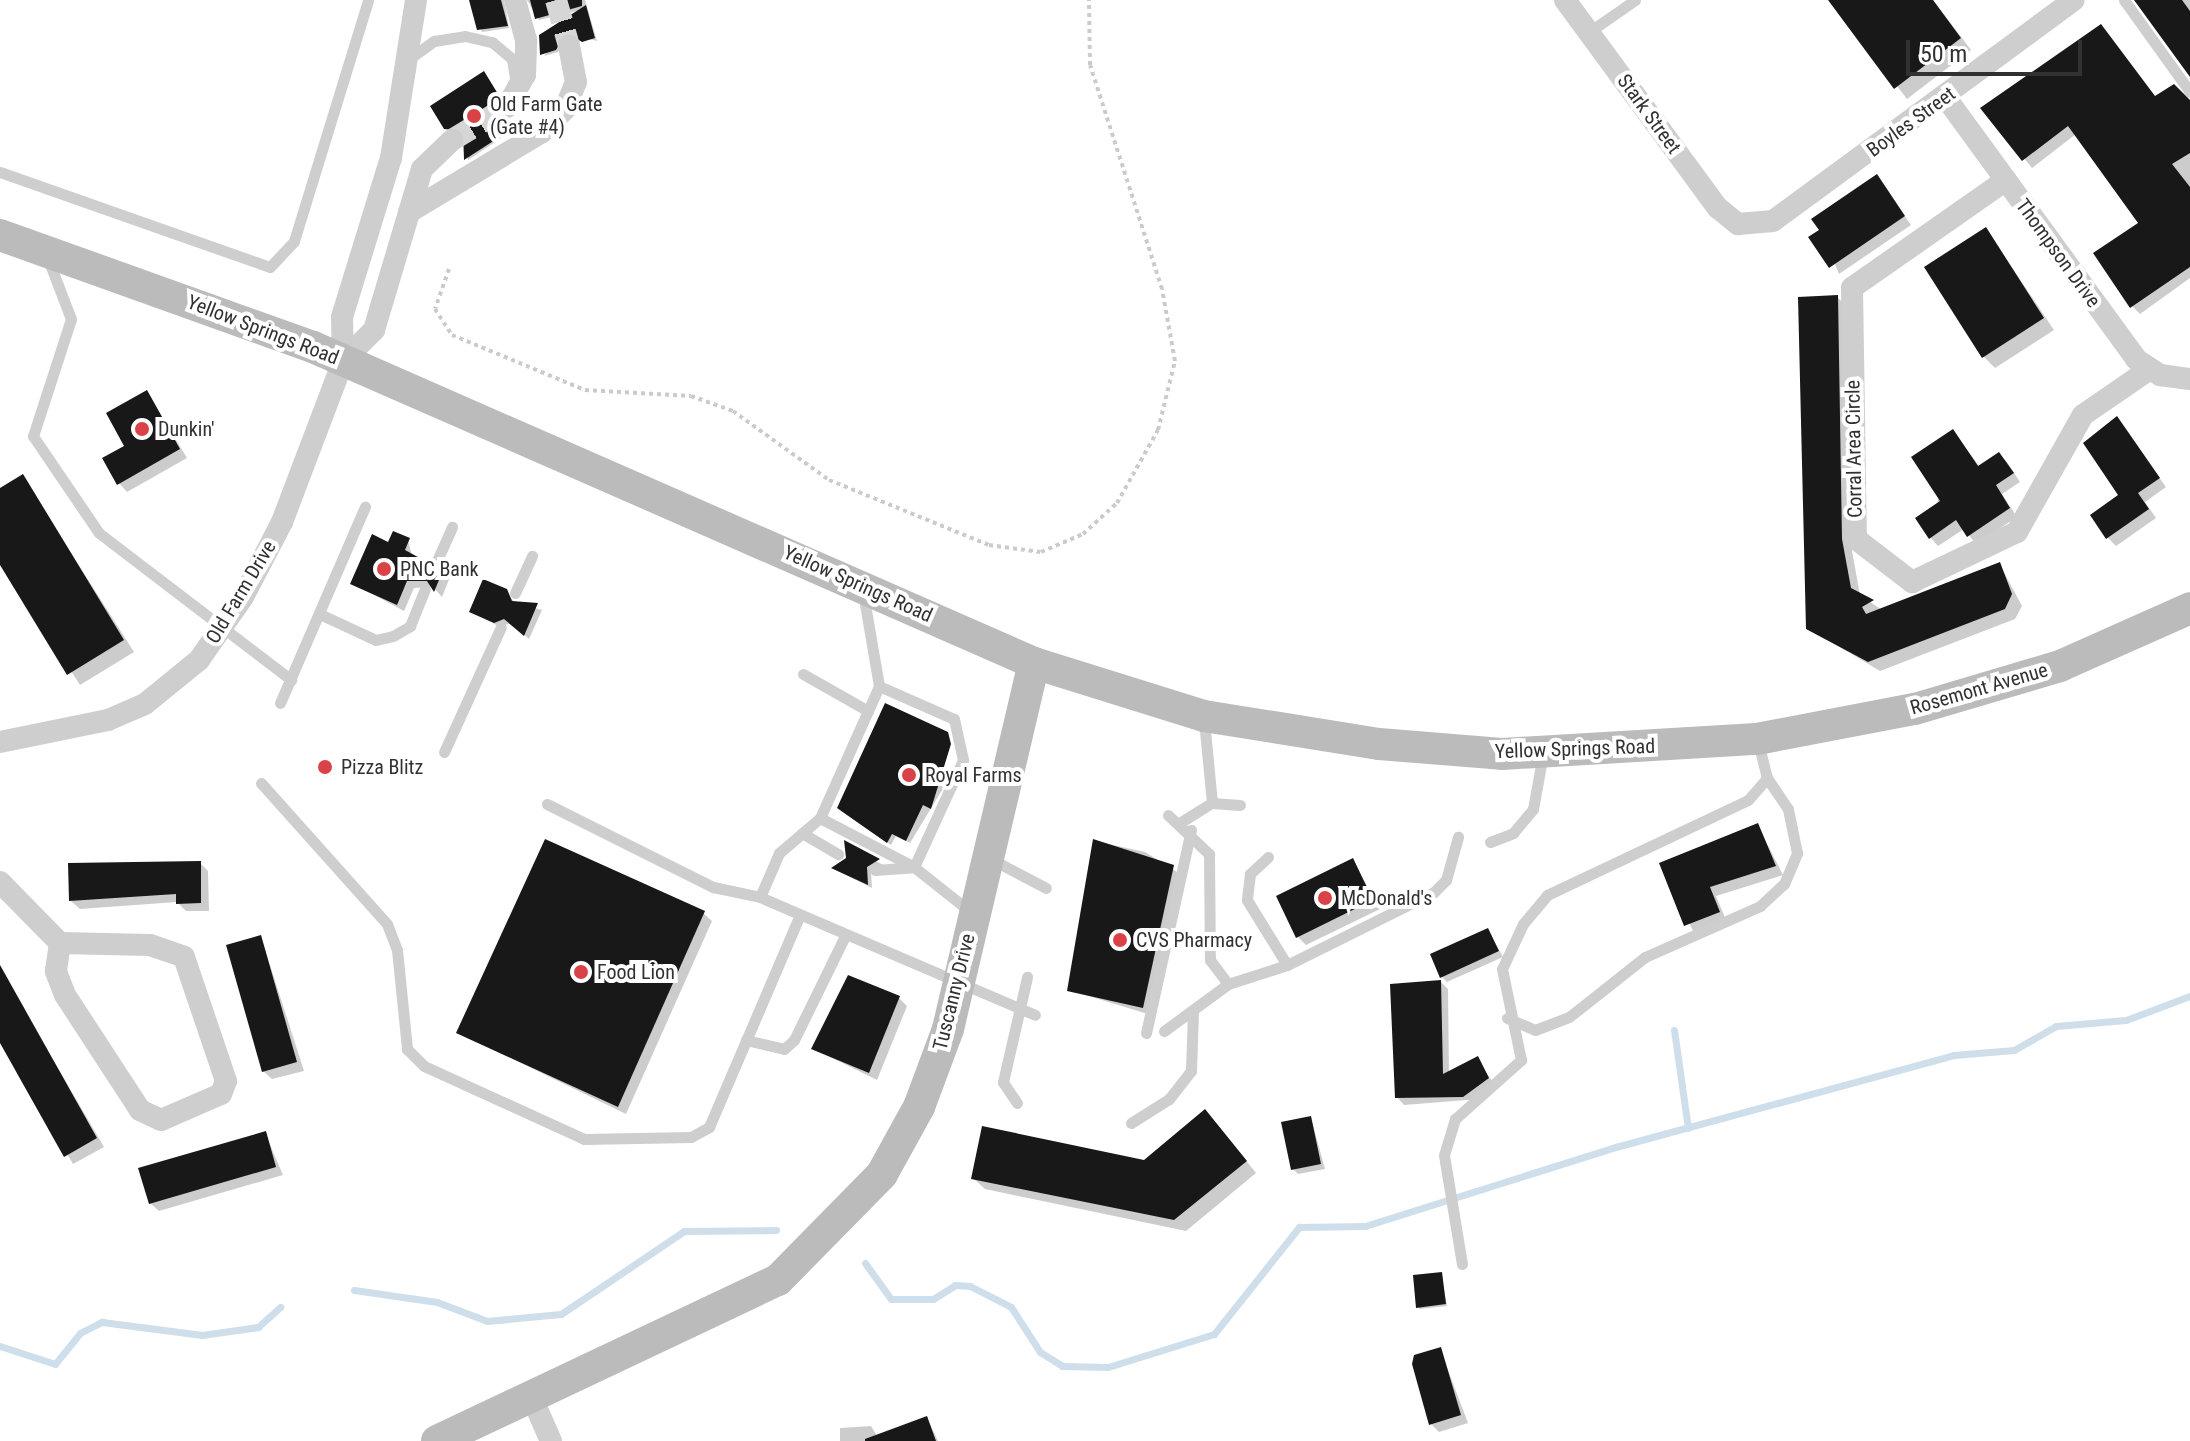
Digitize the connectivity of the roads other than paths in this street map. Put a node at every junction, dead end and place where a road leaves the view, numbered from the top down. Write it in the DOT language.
graph roads {
  1 [pos="368,0"];
  2 [pos="416,0"];
  3 [pos="515,0"];
  4 [pos="1565,0"];
  5 [pos="1635,0"];
  6 [pos="2074,0"];
  7 [pos="2124,0"];
  8 [pos="1589,32"];
  9 [pos="569,46"];
  10 [pos="407,61"];
  11 [pos="2190,92"];
  12 [pos="1946,98"];
  13 [pos="512,99"];
  14 [pos="452,140"];
  15 [pos="0,172"];
  16 [pos="2006,180"];
  17 [pos="409,212"];
  18 [pos="1738,224"];
  19 [pos="0,235"];
  20 [pos="42,248"];
  21 [pos="343,361"];
  22 [pos="2150,369"];
  23 [pos="2190,379"];
  24 [pos="365,507"];
  25 [pos="452,527"];
  26 [pos="532,556"];
  27 [pos="435,565"];
  28 [pos="861,584"];
  29 [pos="425,589"];
  30 [pos="515,593"];
  31 [pos="2190,608"];
  32 [pos="324,616"];
  33 [pos="501,627"];
  34 [pos="221,631"];
  35 [pos="1034,663"];
  36 [pos="803,674"];
  37 [pos="291,680"];
  38 [pos="879,686"];
  39 [pos="280,703"];
  40 [pos="868,711"];
  41 [pos="1204,716"];
  42 [pos="1757,739"];
  43 [pos="0,742"];
  44 [pos="444,752"];
  45 [pos="1543,753"];
  46 [pos="1767,778"];
  47 [pos="261,783"];
  48 [pos="1212,803"];
  49 [pos="547,804"];
  50 [pos="1240,805"];
  51 [pos="1168,815"];
  52 [pos="820,818"];
  53 [pos="1186,826"];
  54 [pos="802,833"];
  55 [pos="1458,837"];
  56 [pos="1490,842"];
  57 [pos="838,854"];
  58 [pos="985,854"];
  59 [pos="1268,857"];
  60 [pos="914,867"];
  61 [pos="875,870"];
  62 [pos="0,882"];
  63 [pos="1046,888"];
  64 [pos="760,897"];
  65 [pos="973,914"];
  66 [pos="800,915"];
  67 [pos="845,936"];
  68 [pos="60,943"];
  69 [pos="1287,965"];
  70 [pos="1027,977"];
  71 [pos="1228,984"];
  72 [pos="957,986"];
  73 [pos="1017,1007"];
  74 [pos="1193,1011"];
  75 [pos="1035,1015"];
  76 [pos="1507,1018"];
  77 [pos="1164,1031"];
  78 [pos="1146,1033"];
  79 [pos="746,1040"];
  80 [pos="1017,1103"];
  81 [pos="1131,1123"];
  82 [pos="1462,1264"];
  83 [pos="532,1398"];
  84 [pos="437,1441"];
  85 [pos="551,1441"];
  1 -- 15 [label="lane"];
  2 -- 10 [label="street"];
  3 -- 13 [label="street"];
  4 -- 8 [label="street, Stark Street"];
  5 -- 8 [label="lane"];
  6 -- 12 [label="street, Boyles Street"];
  7 -- 11 [label="lane"];
  8 -- 18 [label="street, Stark Street"];
  9 -- 17 [label="street"];
  10 -- 13 [label="lane"];
  10 -- 21 [label="street"];
  12 -- 16 [label="street, Thompson Drive"];
  12 -- 18 [label="street, Boyles Street"];
  14 -- 17 [label="street"];
  16 -- 22 [label="street, Thompson Drive"];
  16 -- 22 [label="street, Corral Area Circle"];
  17 -- 21 [label="street"];
  19 -- 20 [label="main road, Yellow Springs Road"];
  20 -- 21 [label="main road, Yellow Springs Road"];
  20 -- 34 [label="lane"];
  21 -- 28 [label="main road, Yellow Springs Road"];
  21 -- 34 [label="street, Old Farm Drive"];
  22 -- 23 [label="street"];
  24 -- 32 [label="lane"];
  25 -- 27 [label="lane"];
  26 -- 30 [label="lane"];
  28 -- 35 [label="main road, Yellow Springs Road"];
  28 -- 38 [label="lane"];
  29 -- 32 [label="lane"];
  31 -- 42 [label="main road, Rosemont Avenue"];
  32 -- 37 [label="lane"];
  33 -- 44 [label="lane"];
  34 -- 37 [label="lane"];
  34 -- 43 [label="street, Old Farm Drive"];
  35 -- 41 [label="main road, Yellow Springs Road"];
  35 -- 58 [label="main road, Tuscanny Drive"];
  36 -- 40 [label="lane"];
  37 -- 39 [label="lane"];
  38 -- 40 [label="lane"];
  38 -- 60 [label="lane"];
  40 -- 52 [label="lane"];
  41 -- 45 [label="main road, Yellow Springs Road"];
  41 -- 48 [label="lane"];
  42 -- 45 [label="main road, Yellow Springs Road"];
  42 -- 46 [label="lane"];
  45 -- 56 [label="lane"];
  46 -- 76 [label="lane"];
  46 -- 76 [label="lane"];
  47 -- 79 [label="lane"];
  48 -- 50 [label="lane"];
  48 -- 53 [label="lane"];
  49 -- 64 [label="lane"];
  51 -- 53 [label="lane"];
  52 -- 54 [label="lane"];
  52 -- 60 [label="lane"];
  53 -- 71 [label="lane"];
  53 -- 78 [label="lane"];
  54 -- 57 [label="lane"];
  54 -- 64 [label="lane"];
  55 -- 69 [label="lane"];
  58 -- 63 [label="lane"];
  58 -- 65 [label="main road, Tuscanny Drive"];
  59 -- 69 [label="lane"];
  60 -- 61 [label="lane"];
  60 -- 65 [label="lane"];
  62 -- 68 [label="street"];
  64 -- 66 [label="lane"];
  65 -- 72 [label="main road, Tuscanny Drive"];
  66 -- 67 [label="lane"];
  66 -- 79 [label="lane"];
  67 -- 72 [label="lane"];
  67 -- 79 [label="lane"];
  68 -- 68 [label="street"];
  69 -- 71 [label="lane"];
  70 -- 73 [label="lane"];
  71 -- 74 [label="lane"];
  72 -- 73 [label="lane"];
  72 -- 83 [label="main road, Tuscanny Drive"];
  73 -- 75 [label="lane"];
  73 -- 80 [label="lane"];
  74 -- 77 [label="lane"];
  74 -- 81 [label="lane"];
  76 -- 82 [label="lane"];
  83 -- 84 [label="main road, Tuscanny Drive"];
  83 -- 85 [label="street"];
}
